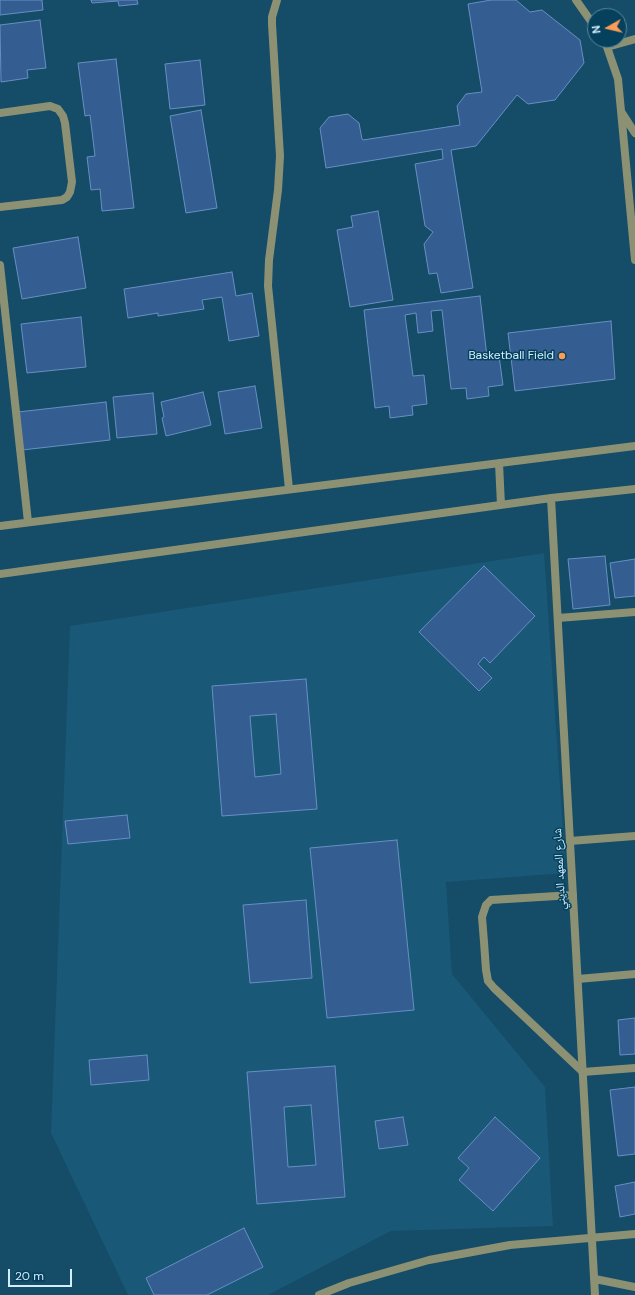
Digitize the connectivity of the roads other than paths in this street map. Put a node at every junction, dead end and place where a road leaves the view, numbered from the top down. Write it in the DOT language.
graph roads {
  1 [pos="277,0"];
  2 [pos="576,0"];
  3 [pos="587,16"];
  4 [pos="606,48"];
  5 [pos="621,112"];
  6 [pos="0,113"];
  7 [pos="635,133"];
  8 [pos="0,207"];
  9 [pos="635,260"];
  10 [pos="0,265"];
  11 [pos="635,446"];
  12 [pos="499,463"];
  13 [pos="289,489"];
  14 [pos="635,489"];
  15 [pos="551,498"];
  16 [pos="502,505"];
  17 [pos="28,522"];
  18 [pos="0,526"];
  19 [pos="0,574"];
  20 [pos="635,612"];
  21 [pos="558,618"];
  22 [pos="635,836"];
  23 [pos="570,841"];
  24 [pos="573,895"];
  25 [pos="635,974"];
  26 [pos="578,980"];
  27 [pos="635,1068"];
  28 [pos="583,1072"];
  29 [pos="635,1234"];
  30 [pos="592,1238"];
  31 [pos="594,1279"];
  32 [pos="635,1287"];
  33 [pos="319,1295"];
  34 [pos="595,1295"];
  1 -- 13 [label="street"];
  2 -- 3 [label="street"];
  4 -- 5 [label="street"];
  5 -- 7 [label="street"];
  5 -- 9 [label="street"];
  6 -- 8 [label="street"];
  10 -- 17 [label="street"];
  11 -- 12 [label="street"];
  12 -- 13 [label="street"];
  12 -- 16 [label="street"];
  13 -- 17 [label="street"];
  14 -- 15 [label="street"];
  15 -- 16 [label="street"];
  15 -- 21 [label="street, شارع المعهد الديني"];
  16 -- 19 [label="street"];
  17 -- 18 [label="street"];
  20 -- 21 [label="street"];
  21 -- 23 [label="street, شارع المعهد الديني"];
  22 -- 23 [label="street"];
  23 -- 24 [label="street, شارع المعهد الديني"];
  24 -- 26 [label="street, شارع المعهد الديني"];
  24 -- 28 [label="street"];
  25 -- 26 [label="street"];
  26 -- 28 [label="street, شارع المعهد الديني"];
  27 -- 28 [label="street"];
  28 -- 30 [label="street, شارع المعهد الديني"];
  29 -- 30 [label="street"];
  30 -- 31 [label="street, شارع المعهد الديني"];
  30 -- 33 [label="street"];
  31 -- 32 [label="street"];
  31 -- 34 [label="street, شارع المعهد الديني"];
}
